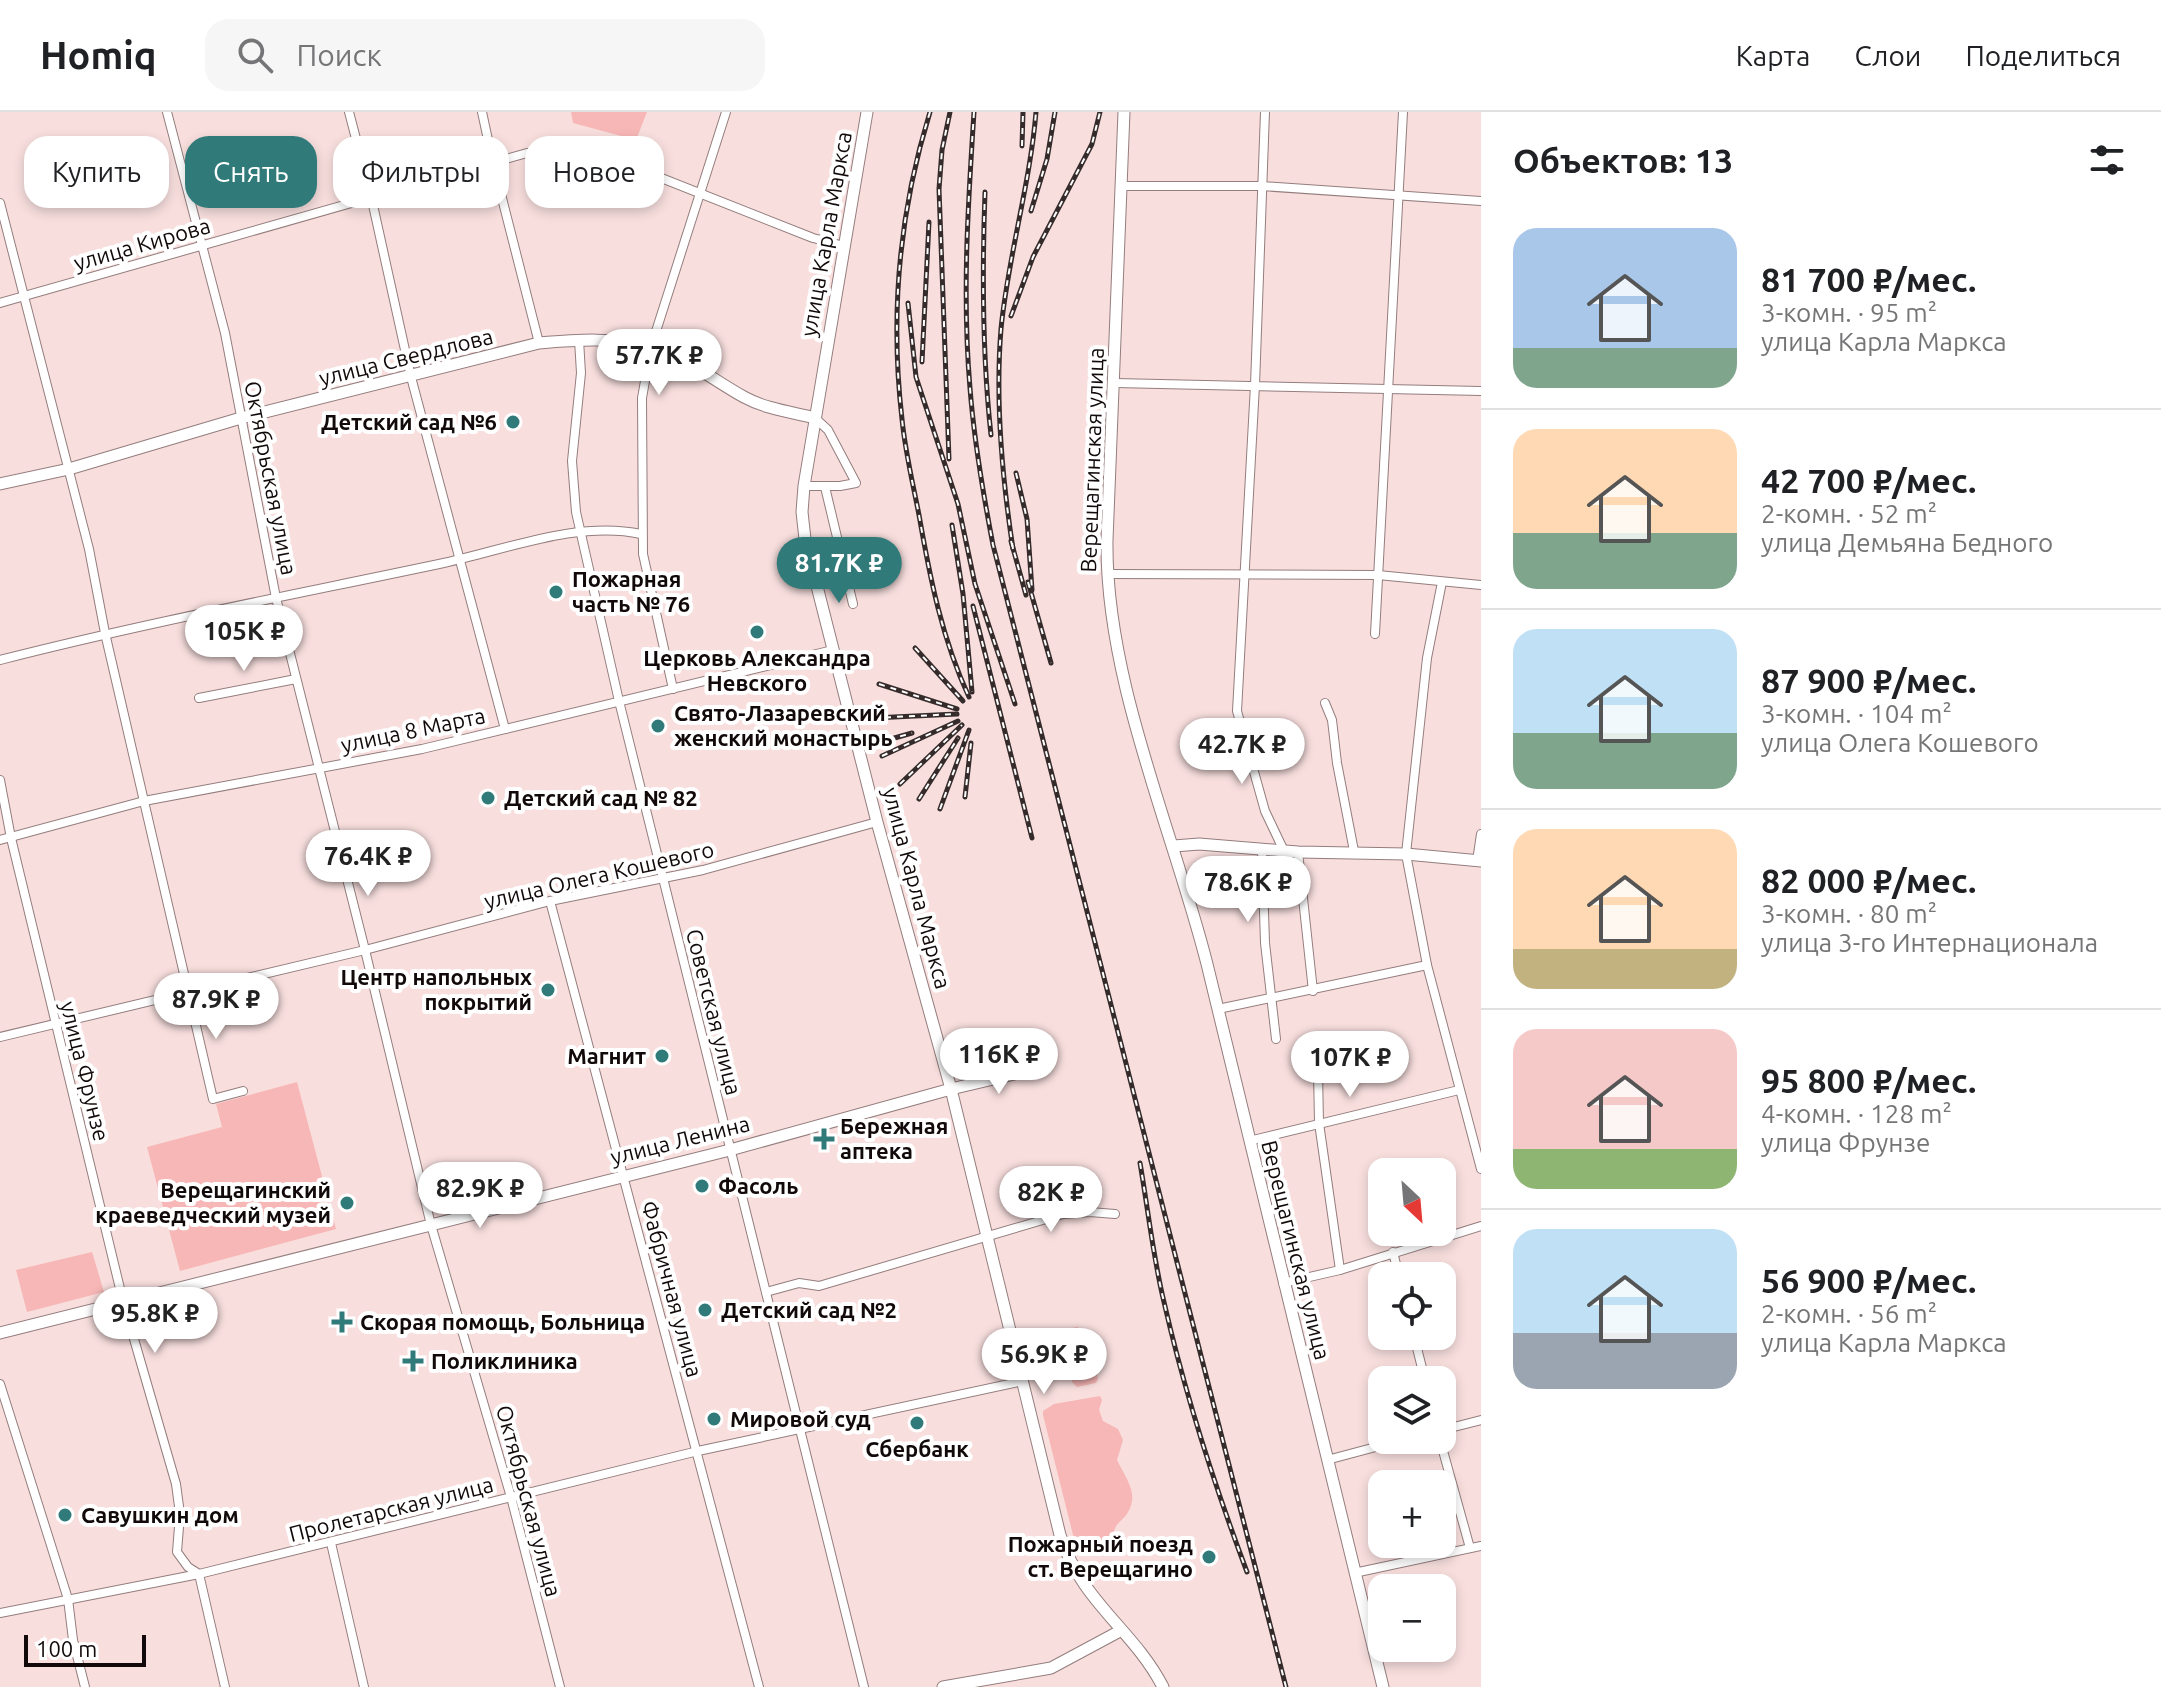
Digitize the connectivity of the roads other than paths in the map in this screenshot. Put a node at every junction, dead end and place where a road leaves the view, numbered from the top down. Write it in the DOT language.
graph roads {
  1 [pos="167,112"];
  2 [pos="349,112"];
  3 [pos="482,112"];
  4 [pos="726,112"];
  5 [pos="867,112"];
  6 [pos="1124,112"];
  7 [pos="1265,112"];
  8 [pos="1403,112"];
  9 [pos="355,136"];
  10 [pos="487,136"];
  11 [pos="509,159"];
  12 [pos="1121,186"];
  13 [pos="1261,186"];
  14 [pos="699,193"];
  15 [pos="1399,197"];
  16 [pos="1481,201"];
  17 [pos="0,203"];
  18 [pos="333,207"];
  19 [pos="374,208"];
  20 [pos="504,208"];
  21 [pos="203,245"];
  22 [pos="844,246"];
  23 [pos="23,298"];
  24 [pos="0,303"];
  25 [pos="579,340"];
  26 [pos="539,343"];
  27 [pos="651,347"];
  28 [pos="411,377"];
  29 [pos="1115,383"];
  30 [pos="1255,385"];
  31 [pos="1388,388"];
  32 [pos="1481,391"];
  33 [pos="241,418"];
  34 [pos="815,418"];
  35 [pos="69,469"];
  36 [pos="0,484"];
  37 [pos="804,486"];
  38 [pos="825,487"];
  39 [pos="580,531"];
  40 [pos="641,534"];
  41 [pos="461,559"];
  42 [pos="1243,573"];
  43 [pos="1108,574"];
  44 [pos="1378,575"];
  45 [pos="1442,582"];
  46 [pos="1481,585"];
  47 [pos="276,598"];
  48 [pos="853,604"];
  49 [pos="105,633"];
  50 [pos="1375,634"];
  51 [pos="833,650"];
  52 [pos="0,660"];
  53 [pos="296,679"];
  54 [pos="673,689"];
  55 [pos="199,698"];
  56 [pos="619,701"];
  57 [pos="1325,703"];
  58 [pos="505,729"];
  59 [pos="317,768"];
  60 [pos="0,780"];
  61 [pos="144,801"];
  62 [pos="877,822"];
  63 [pos="1481,834"];
  64 [pos="11,838"];
  65 [pos="0,840"];
  66 [pos="1174,846"];
  67 [pos="1262,849"];
  68 [pos="1284,851"];
  69 [pos="1354,851"];
  70 [pos="1298,852"];
  71 [pos="1406,854"];
  72 [pos="1479,861"];
  73 [pos="663,877"];
  74 [pos="550,901"];
  75 [pos="365,950"];
  76 [pos="1427,965"];
  77 [pos="1313,991"];
  78 [pos="189,993"];
  79 [pos="1270,998"];
  80 [pos="1218,1009"];
  81 [pos="55,1023"];
  82 [pos="0,1037"];
  83 [pos="1276,1039"];
  84 [pos="1040,1068"];
  85 [pos="1318,1071"];
  86 [pos="951,1089"];
  87 [pos="1459,1090"];
  88 [pos="243,1091"];
  89 [pos="1319,1123"];
  90 [pos="1249,1141"];
  91 [pos="730,1150"];
  92 [pos="1481,1169"];
  93 [pos="621,1175"];
  94 [pos="1115,1214"];
  95 [pos="431,1225"];
  96 [pos="1481,1226"];
  97 [pos="987,1235"];
  98 [pos="1393,1252"];
  99 [pos="1396,1262"];
  100 [pos="1340,1270"];
  101 [pos="1283,1283"];
  102 [pos="766,1292"];
  103 [pos="123,1301"];
  104 [pos="0,1333"];
  105 [pos="1023,1381"];
  106 [pos="0,1384"];
  107 [pos="1481,1420"];
  108 [pos="1456,1426"];
  109 [pos="798,1430"];
  110 [pos="1368,1449"];
  111 [pos="698,1451"];
  112 [pos="1444,1454"];
  113 [pos="1327,1460"];
  114 [pos="511,1497"];
  115 [pos="331,1543"];
  116 [pos="1481,1546"];
  117 [pos="1470,1548"];
  118 [pos="1354,1573"];
  119 [pos="199,1574"];
  120 [pos="68,1599"];
  121 [pos="0,1613"];
  122 [pos="1120,1631"];
  123 [pos="85,1687"];
  124 [pos="225,1687"];
  125 [pos="364,1687"];
  126 [pos="560,1687"];
  127 [pos="759,1687"];
  128 [pos="864,1687"];
  129 [pos="943,1687"];
  130 [pos="1163,1687"];
  131 [pos="1383,1687"];
  1 -- 21 [label="street, Октябрьская улица"];
  2 -- 9 [label="street"];
  3 -- 10 [label="street"];
  4 -- 14 [label="street"];
  5 -- 22 [label="main road, улица Карла Маркса"];
  6 -- 12 [label="main road, Верещагинская улица"];
  7 -- 13 [label="street"];
  8 -- 15 [label="street"];
  11 -- 14 [label="street, улица Кирова"];
  12 -- 13 [label="street"];
  12 -- 29 [label="main road, Верещагинская улица"];
  13 -- 15 [label="street"];
  13 -- 30 [label="street"];
  14 -- 22 [label="street, улица Кирова"];
  14 -- 27 [label="street"];
  15 -- 16 [label="street"];
  15 -- 31 [label="street"];
  17 -- 23 [label="street"];
  18 -- 21 [label="street, улица Кирова"];
  19 -- 28 [label="street"];
  20 -- 26 [label="street"];
  21 -- 23 [label="street, улица Кирова"];
  21 -- 33 [label="street, Октябрьская улица"];
  22 -- 34 [label="main road, улица Карла Маркса"];
  23 -- 24 [label="street, улица Кирова"];
  23 -- 35 [label="street"];
  25 -- 26 [label="main road, улица Свердлова"];
  25 -- 27 [label="main road, улица Свердлова"];
  25 -- 39 [label="street, Советская улица"];
  26 -- 28 [label="main road, улица Свердлова"];
  27 -- 34 [label="main road, улица Свердлова"];
  27 -- 40 [label="street"];
  28 -- 33 [label="main road, улица Свердлова"];
  28 -- 41 [label="street"];
  29 -- 30 [label="street"];
  29 -- 43 [label="main road, Верещагинская улица"];
  30 -- 31 [label="street"];
  30 -- 42 [label="street"];
  31 -- 32 [label="street"];
  31 -- 44 [label="street"];
  33 -- 35 [label="main road, улица Свердлова"];
  33 -- 47 [label="street, Октябрьская улица"];
  34 -- 37 [label="main road, улица Карла Маркса"];
  34 -- 38 [label="street"];
  35 -- 36 [label="main road, улица Свердлова"];
  35 -- 49 [label="street"];
  37 -- 38 [label="street"];
  37 -- 51 [label="main road, улица Карла Маркса"];
  38 -- 48 [label="street"];
  39 -- 40 [label="street"];
  39 -- 41 [label="street"];
  39 -- 56 [label="street, Советская улица"];
  40 -- 54 [label="street"];
  41 -- 47 [label="street"];
  41 -- 58 [label="street"];
  42 -- 43 [label="street"];
  42 -- 44 [label="street"];
  42 -- 68 [label="street"];
  43 -- 66 [label="main road, Верещагинская улица"];
  44 -- 45 [label="street"];
  44 -- 50 [label="street"];
  45 -- 46 [label="street"];
  45 -- 71 [label="street"];
  47 -- 49 [label="street"];
  47 -- 53 [label="street, Октябрьская улица"];
  49 -- 52 [label="street"];
  49 -- 61 [label="street"];
  51 -- 54 [label="street, улица 8 Марта"];
  51 -- 62 [label="main road, улица Карла Маркса"];
  53 -- 55 [label="street"];
  53 -- 59 [label="street, Октябрьская улица"];
  54 -- 56 [label="street, улица 8 Марта"];
  56 -- 58 [label="street, улица 8 Марта"];
  56 -- 73 [label="street, Советская улица"];
  57 -- 69 [label="street"];
  58 -- 59 [label="street, улица 8 Марта"];
  59 -- 61 [label="street, улица 8 Марта"];
  59 -- 75 [label="street, Октябрьская улица"];
  60 -- 64 [label="street, улица Фрунзе"];
  61 -- 64 [label="street, улица 8 Марта"];
  61 -- 78 [label="street"];
  62 -- 73 [label="street, улица Олега Кошевого"];
  62 -- 86 [label="main road, улица Карла Маркса"];
  63 -- 72 [label="street"];
  64 -- 65 [label="street, улица 8 Марта"];
  64 -- 81 [label="street, улица Фрунзе"];
  66 -- 67 [label="main road"];
  66 -- 80 [label="main road, Верещагинская улица"];
  67 -- 68 [label="main road"];
  67 -- 79 [label="street"];
  68 -- 70 [label="main road"];
  69 -- 70 [label="main road"];
  69 -- 71 [label="main road"];
  70 -- 77 [label="street"];
  71 -- 72 [label="main road"];
  71 -- 76 [label="street"];
  73 -- 74 [label="street, улица Олега Кошевого"];
  73 -- 91 [label="street, Советская улица"];
  74 -- 75 [label="street, улица Олега Кошевого"];
  74 -- 93 [label="street, Фабричная улица"];
  75 -- 78 [label="street, улица Олега Кошевого"];
  75 -- 95 [label="street, Октябрьская улица"];
  76 -- 77 [label="street"];
  76 -- 87 [label="street"];
  77 -- 79 [label="street"];
  78 -- 81 [label="street, улица Олега Кошевого"];
  78 -- 88 [label="street"];
  79 -- 80 [label="street"];
  79 -- 83 [label="street"];
  80 -- 90 [label="main road, Верещагинская улица"];
  81 -- 82 [label="street, улица Олега Кошевого"];
  81 -- 103 [label="street, улица Фрунзе"];
  84 -- 86 [label="main road, улица Ленина"];
  85 -- 89 [label="street"];
  86 -- 91 [label="main road, улица Ленина"];
  86 -- 97 [label="main road, улица Карла Маркса"];
  87 -- 89 [label="street"];
  87 -- 92 [label="street"];
  89 -- 90 [label="street"];
  89 -- 100 [label="street"];
  90 -- 101 [label="main road, Верещагинская улица"];
  91 -- 93 [label="main road, улица Ленина"];
  91 -- 102 [label="street, Советская улица"];
  93 -- 95 [label="main road, улица Ленина"];
  93 -- 111 [label="street, Фабричная улица"];
  94 -- 97 [label="street"];
  95 -- 103 [label="main road, улица Ленина"];
  95 -- 114 [label="street, Октябрьская улица"];
  96 -- 98 [label="street"];
  97 -- 102 [label="street"];
  97 -- 105 [label="main road, улица Карла Маркса"];
  98 -- 99 [label="street"];
  98 -- 100 [label="street"];
  100 -- 101 [label="street"];
  101 -- 113 [label="main road, Верещагинская улица"];
  102 -- 109 [label="street, Советская улица"];
  103 -- 104 [label="main road, улица Ленина"];
  103 -- 119 [label="street, улица Фрунзе"];
  105 -- 109 [label="street, Пролетарская улица"];
  105 -- 122 [label="main road, улица Карла Маркса"];
  106 -- 120 [label="street"];
  107 -- 108 [label="street"];
  109 -- 111 [label="street, Пролетарская улица"];
  109 -- 128 [label="street, Советская улица"];
  110 -- 113 [label="street"];
  111 -- 114 [label="street, Пролетарская улица"];
  111 -- 127 [label="street, Фабричная улица"];
  112 -- 117 [label="street"];
  113 -- 118 [label="main road, Верещагинская улица"];
  114 -- 115 [label="street, Пролетарская улица"];
  114 -- 126 [label="street, Октябрьская улица"];
  115 -- 119 [label="street, Пролетарская улица"];
  115 -- 125 [label="street"];
  116 -- 117 [label="street"];
  117 -- 118 [label="street"];
  118 -- 131 [label="main road, Верещагинская улица"];
  119 -- 120 [label="street, Пролетарская улица"];
  119 -- 124 [label="street, улица Фрунзе"];
  120 -- 121 [label="street, Пролетарская улица"];
  120 -- 123 [label="street"];
  122 -- 129 [label="main road"];
  122 -- 130 [label="main road, улица Карла Маркса"];
}
